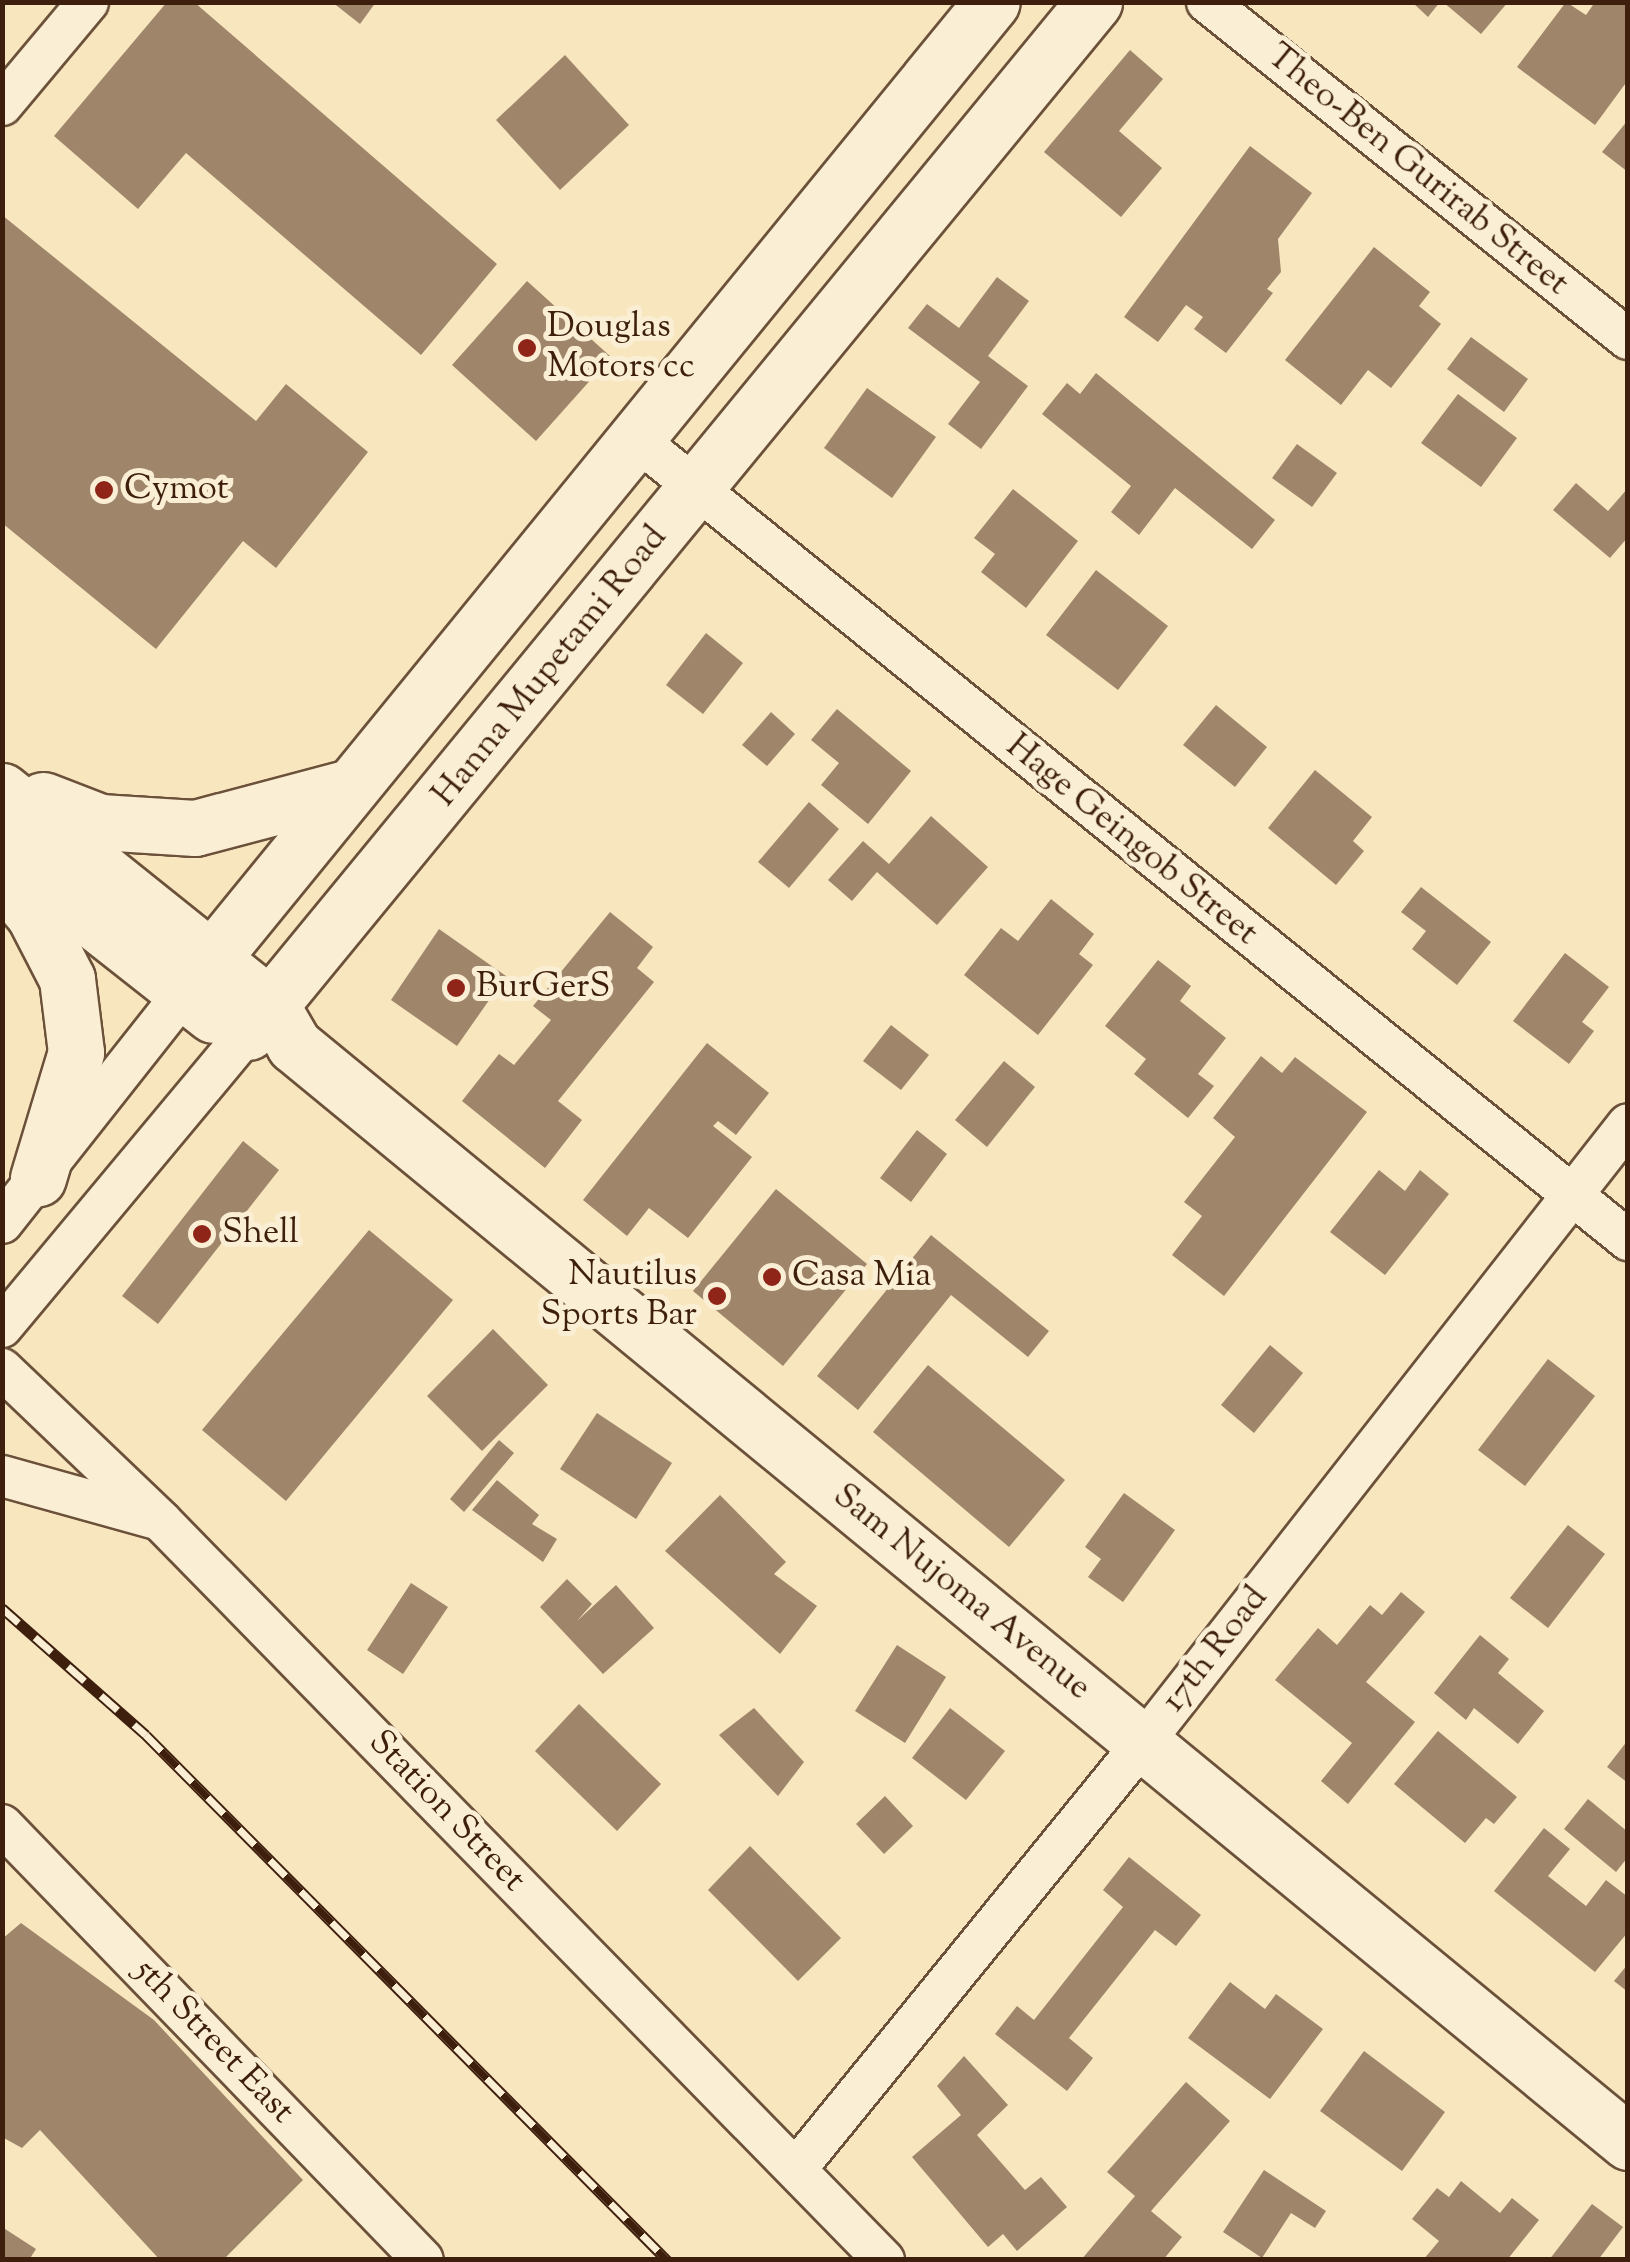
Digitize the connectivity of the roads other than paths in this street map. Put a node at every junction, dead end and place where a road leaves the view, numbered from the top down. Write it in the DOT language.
graph roads {
  1 [pos="88,2"];
  2 [pos="992,2"];
  3 [pos="1094,2"];
  4 [pos="1207,2"];
  5 [pos="2,105"];
  6 [pos="1628,339"];
  7 [pos="637,440"];
  8 [pos="696,492"];
  9 [pos="2,788"];
  10 [pos="346,788"];
  11 [pos="2,849"];
  12 [pos="2,876"];
  13 [pos="196,976"];
  14 [pos="270,1029"];
  15 [pos="1628,1124"];
  16 [pos="38,1178"];
  17 [pos="1571,1194"];
  18 [pos="2,1222"];
  19 [pos="1628,1240"];
  20 [pos="2,1327"];
  21 [pos="2,1369"];
  22 [pos="2,1476"];
  23 [pos="161,1521"];
  24 [pos="1143,1743"];
  25 [pos="2,1825"];
  26 [pos="1628,2142"];
  27 [pos="796,2169"];
  28 [pos="423,2260"];
  29 [pos="884,2260"];
  1 -- 5 [label="street"];
  2 -- 7 [label="main road"];
  3 -- 8 [label="main road, Hanna Mupetami Road"];
  4 -- 6 [label="street, Theo-Ben Gurirab Street"];
  7 -- 8 [label="street, Hage Geingob Street"];
  7 -- 10 [label="main road"];
  8 -- 14 [label="main road, Hanna Mupetami Road"];
  8 -- 17 [label="street, Hage Geingob Street"];
  9 -- 10 [label="main road"];
  9 -- 13 [label="main road, Sam Nujoma Avenue"];
  10 -- 13 [label="main road"];
  11 -- 13 [label="main road, Sam Nujoma Avenue"];
  12 -- 16 [label="main road"];
  13 -- 14 [label="main road, Sam Nujoma Avenue"];
  13 -- 16 [label="street"];
  14 -- 20 [label="street, Hanna Mupetami Road"];
  14 -- 24 [label="main road, Sam Nujoma Avenue"];
  15 -- 17 [label="street, 17th Road"];
  16 -- 18 [label="street"];
  17 -- 19 [label="street, Hage Geingob Street"];
  17 -- 24 [label="street, 17th Road"];
  21 -- 23 [label="street, Station Street"];
  22 -- 23 [label="street"];
  23 -- 27 [label="street, Station Street"];
  24 -- 26 [label="main road, Sam Nujoma Avenue"];
  24 -- 27 [label="street, 17th Road"];
  25 -- 28 [label="street, 5th Street East"];
  27 -- 29 [label="street, Station Street"];
}
